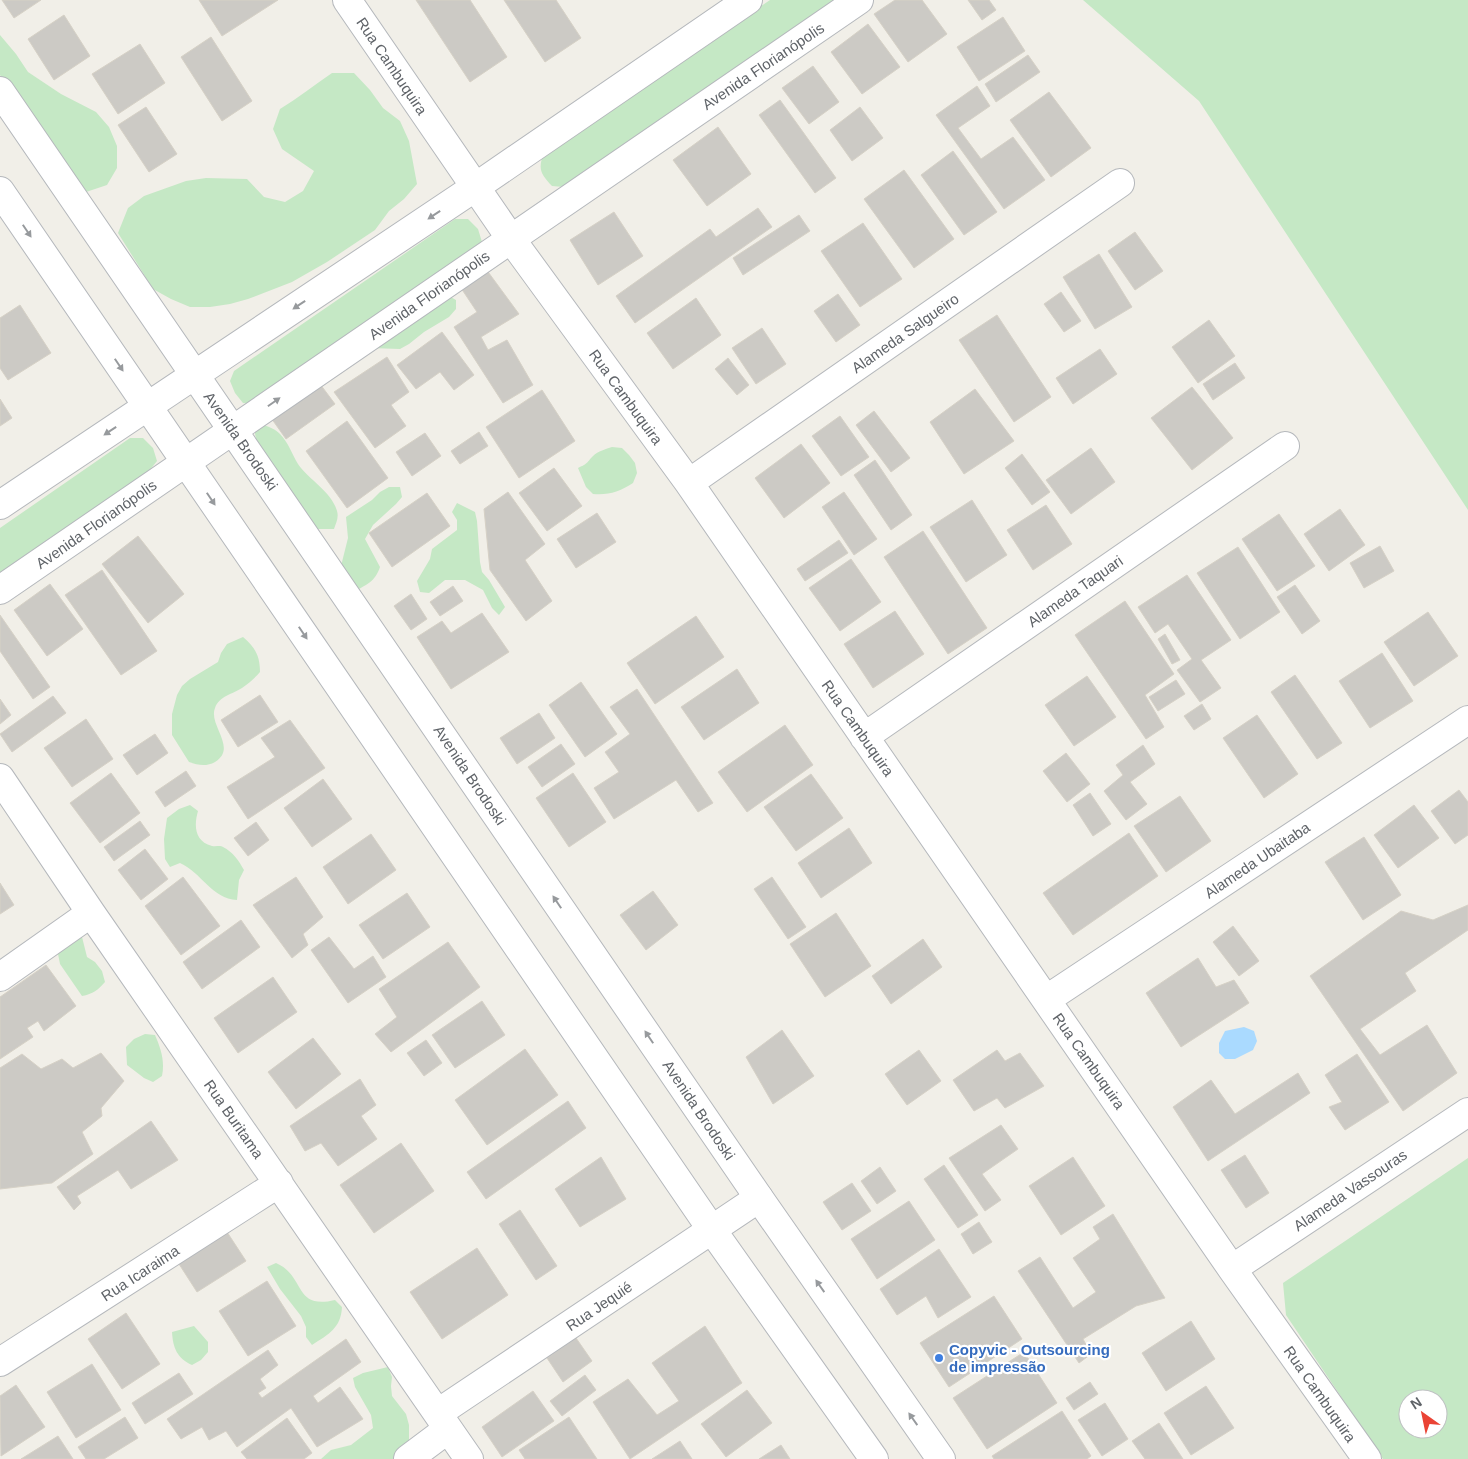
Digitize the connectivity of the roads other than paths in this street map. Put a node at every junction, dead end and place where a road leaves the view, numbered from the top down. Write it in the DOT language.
graph roads {
  1 [pos="347,0"];
  2 [pos="748,0"];
  3 [pos="859,0"];
  4 [pos="0,91"];
  5 [pos="1120,183"];
  6 [pos="474,188"];
  7 [pos="0,191"];
  8 [pos="510,239"];
  9 [pos="194,374"];
  10 [pos="147,406"];
  11 [pos="234,430"];
  12 [pos="1285,446"];
  13 [pos="186,462"];
  14 [pos="689,483"];
  15 [pos="0,505"];
  16 [pos="0,590"];
  17 [pos="1468,720"];
  18 [pos="864,737"];
  19 [pos="0,778"];
  20 [pos="91,913"];
  21 [pos="0,977"];
  22 [pos="1047,999"];
  23 [pos="1468,1112"];
  24 [pos="279,1183"];
  25 [pos="759,1198"];
  26 [pos="712,1230"];
  27 [pos="1232,1269"];
  28 [pos="0,1362"];
  29 [pos="443,1421"];
  30 [pos="408,1459"];
  31 [pos="469,1459"];
  32 [pos="874,1459"];
  33 [pos="941,1459"];
  34 [pos="1366,1459"];
  1 -- 6 [label="street, Rua Cambuquira"];
  2 -- 6 [label="street"];
  3 -- 8 [label="street, Avenida Florianópolis"];
  4 -- 9 [label="street, Avenida Brodoski"];
  5 -- 14 [label="street, Alameda Salgueiro"];
  6 -- 8 [label="street, Rua Cambuquira"];
  6 -- 9 [label="street, one-way"];
  7 -- 10 [label="street, one-way"];
  11 -- 8 [label="street, Avenida Florianópolis, one-way"];
  8 -- 14 [label="street, Rua Cambuquira"];
  9 -- 10 [label="street"];
  9 -- 11 [label="street, Avenida Brodoski"];
  10 -- 13 [label="street"];
  10 -- 15 [label="street, one-way"];
  11 -- 13 [label="street, Avenida Florianópolis"];
  25 -- 11 [label="street, Avenida Brodoski, one-way"];
  12 -- 18 [label="street, Alameda Taquari"];
  13 -- 16 [label="street, Avenida Florianópolis"];
  13 -- 26 [label="street, one-way"];
  14 -- 18 [label="street, Rua Cambuquira"];
  17 -- 22 [label="street, Alameda Ubaitaba"];
  18 -- 22 [label="street, Rua Cambuquira"];
  19 -- 20 [label="street, Rua Buritama"];
  20 -- 21 [label="street"];
  20 -- 24 [label="street, Rua Buritama"];
  22 -- 27 [label="street, Rua Cambuquira"];
  23 -- 27 [label="street, Alameda Vassouras"];
  24 -- 28 [label="street, Rua Icaraima"];
  24 -- 29 [label="street, Rua Buritama"];
  25 -- 26 [label="street, Rua Jequié"];
  33 -- 25 [label="street, Avenida Brodoski, one-way"];
  26 -- 29 [label="street, Rua Jequié"];
  26 -- 32 [label="street"];
  27 -- 34 [label="street, Rua Cambuquira"];
  29 -- 30 [label="street, Rua Jequié"];
  29 -- 31 [label="street, Rua Buritama"];
}
